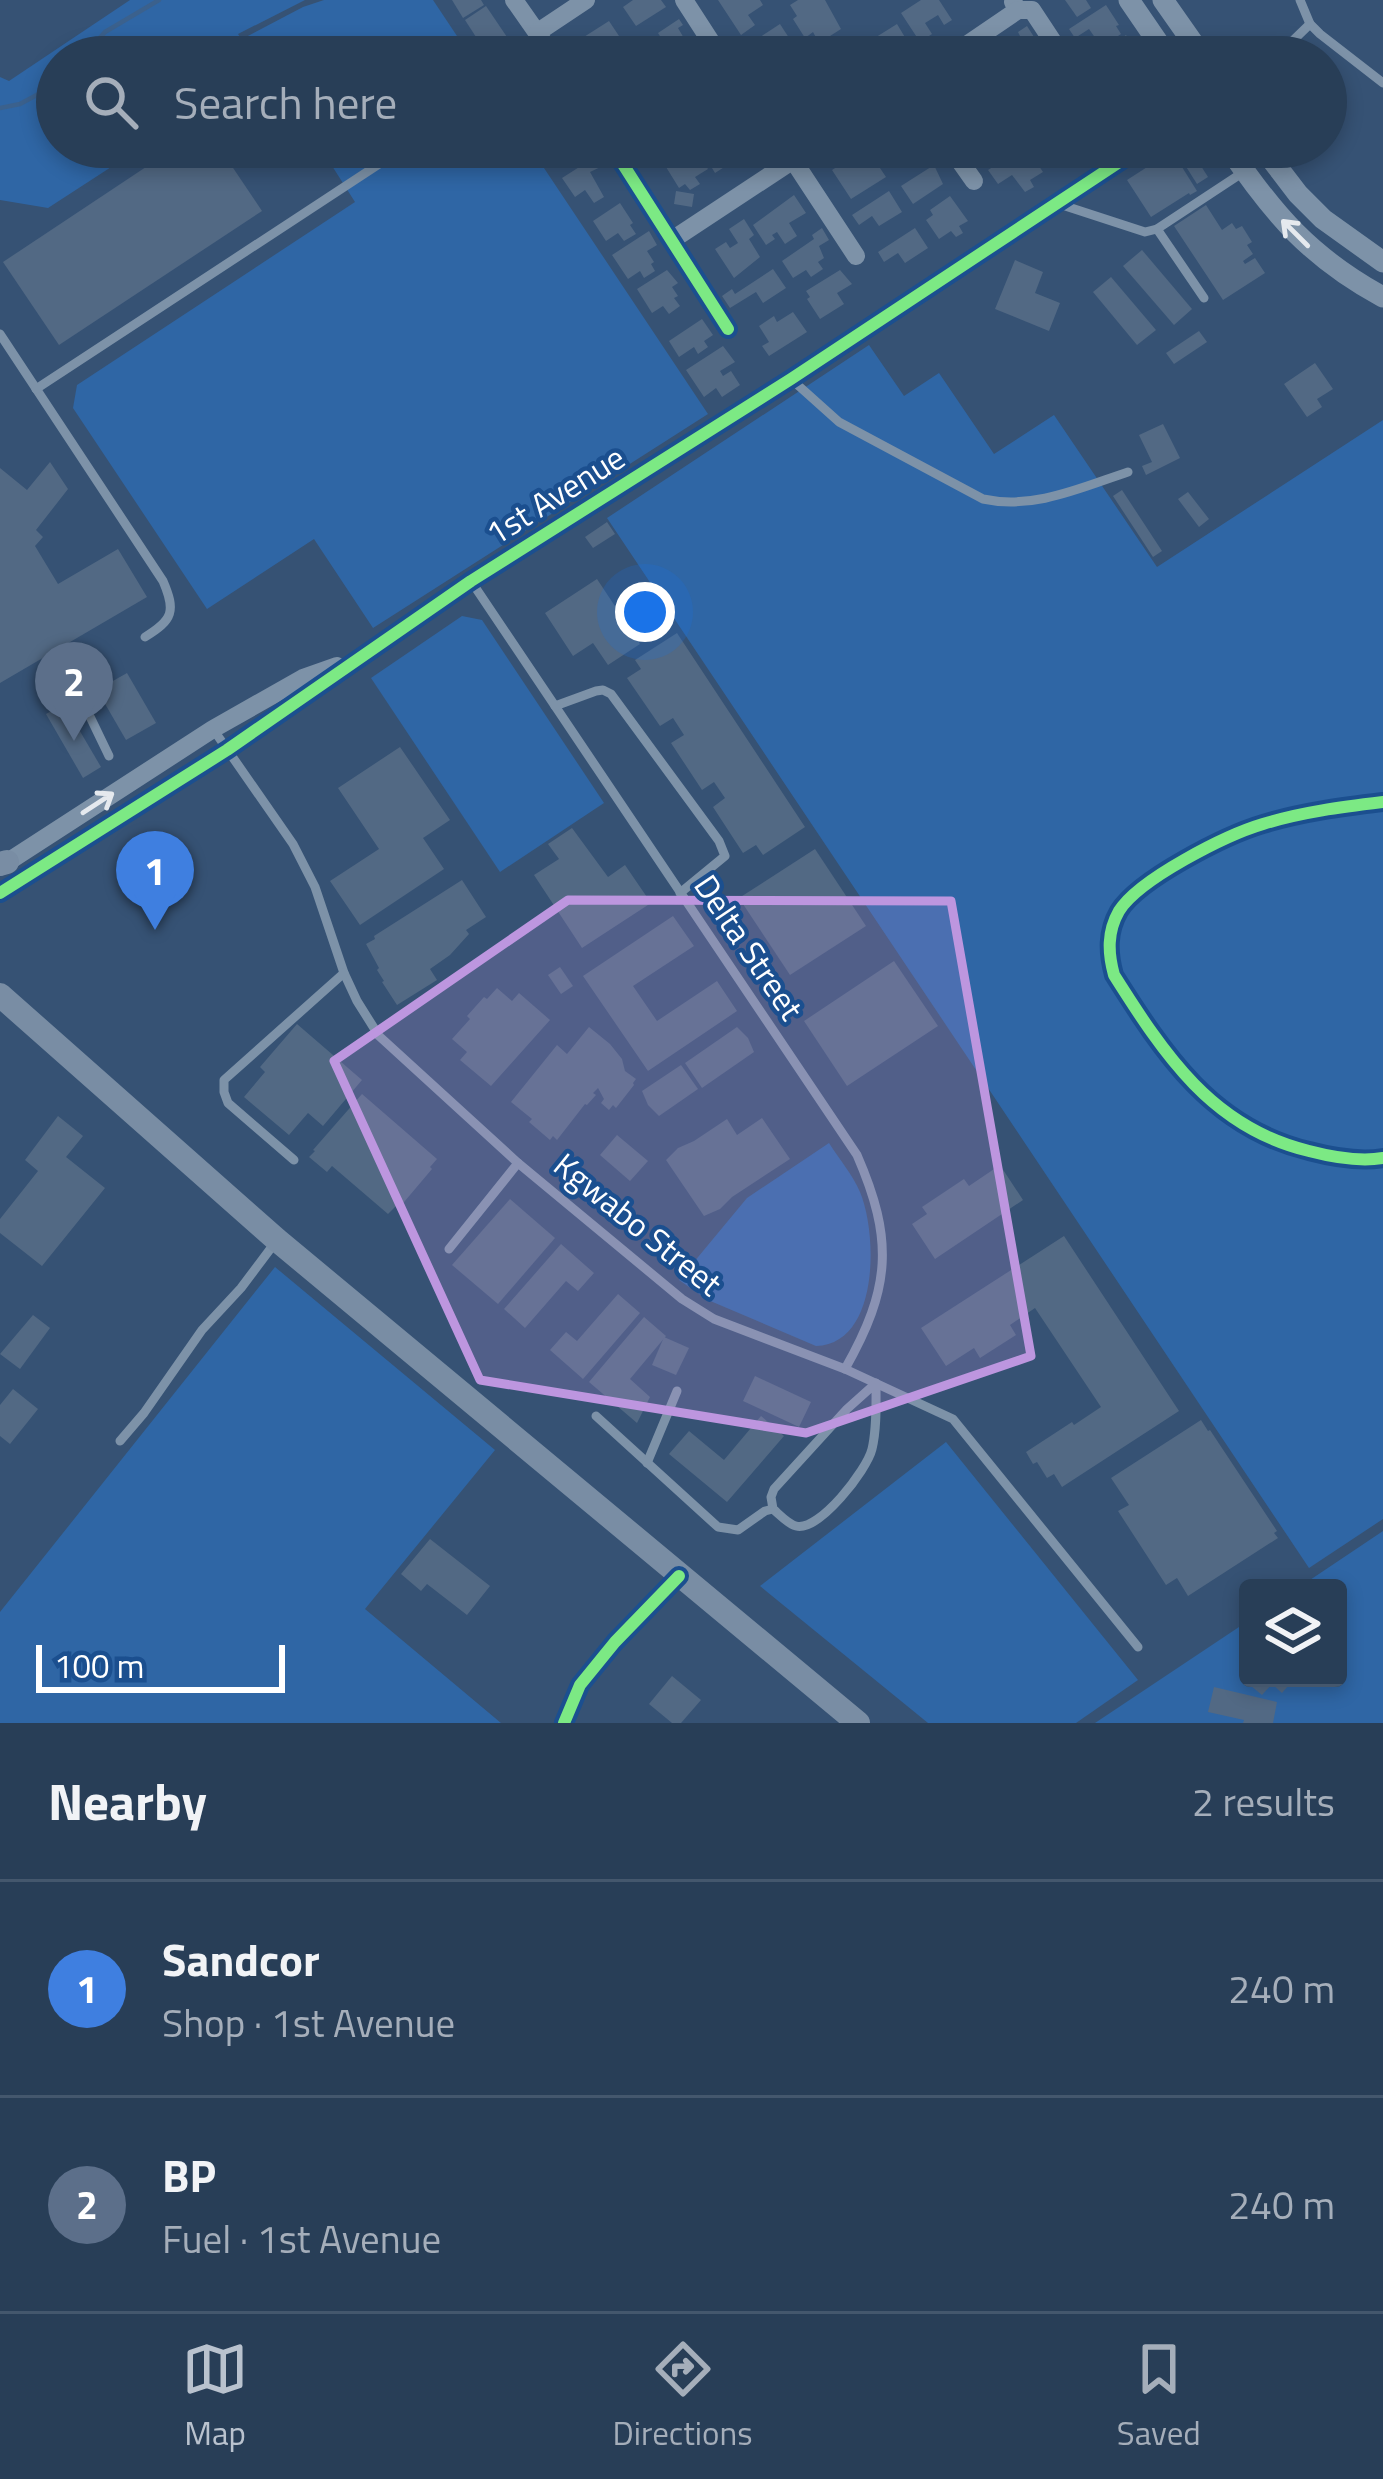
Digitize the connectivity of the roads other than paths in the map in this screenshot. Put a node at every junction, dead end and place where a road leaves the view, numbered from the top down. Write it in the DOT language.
graph roads {
  1 [pos="514,0"];
  2 [pos="586,0"];
  3 [pos="684,0"];
  4 [pos="1129,0"];
  5 [pos="1163,0"];
  6 [pos="1300,0"];
  7 [pos="1015,5"];
  8 [pos="1310,24"];
  9 [pos="538,32"];
  10 [pos="541,36"];
  11 [pos="707,36"];
  12 [pos="976,36"];
  13 [pos="1050,36"];
  14 [pos="1154,36"];
  15 [pos="1188,36"];
  16 [pos="1298,36"];
  17 [pos="1325,36"];
  18 [pos="1347,54"];
  19 [pos="1383,83"];
  20 [pos="373,168"];
  21 [pos="626,168"];
  22 [pos="781,168"];
  23 [pos="798,168"];
  24 [pos="965,168"];
  25 [pos="1110,168"];
  26 [pos="1243,168"];
  27 [pos="1278,168"];
  28 [pos="1245,171"];
  29 [pos="974,181"];
  30 [pos="1056,203"];
  31 [pos="1157,229"];
  32 [pos="672,240"];
  33 [pos="856,256"];
  34 [pos="1383,262"];
  35 [pos="1383,297"];
  36 [pos="1204,298"];
  37 [pos="728,329"];
  38 [pos="0,334"];
  39 [pos="791,379"];
  40 [pos="36,389"];
  41 [pos="1128,472"];
  42 [pos="471,581"];
  43 [pos="145,637"];
  44 [pos="353,661"];
  45 [pos="68,671"];
  46 [pos="555,706"];
  47 [pos="213,729"];
  48 [pos="227,750"];
  49 [pos="109,756"];
  50 [pos="1383,802"];
  51 [pos="2,864"];
  52 [pos="0,892"];
  53 [pos="680,893"];
  54 [pos="344,973"];
  55 [pos="0,995"];
  56 [pos="294,1160"];
  57 [pos="1380,1161"];
  58 [pos="518,1163"];
  59 [pos="277,1240"];
  60 [pos="449,1249"];
  61 [pos="845,1369"];
  62 [pos="876,1383"];
  63 [pos="677,1391"];
  64 [pos="596,1416"];
  65 [pos="120,1442"];
  66 [pos="647,1463"];
  67 [pos="773,1510"];
  68 [pos="679,1576"];
  69 [pos="1138,1647"];
  70 [pos="564,1723"];
  71 [pos="858,1723"];
  1 -- 9 [label="street"];
  2 -- 9 [label="street"];
  3 -- 11 [label="street"];
  4 -- 14 [label="street"];
  5 -- 15 [label="street"];
  6 -- 8 [label="lane"];
  7 -- 12 [label="street"];
  7 -- 13 [label="street"];
  8 -- 16 [label="lane"];
  8 -- 17 [label="lane"];
  9 -- 10 [label="street"];
  18 -- 19 [label="lane"];
  20 -- 40 [label="lane"];
  21 -- 32 [label="street"];
  22 -- 32 [label="street"];
  23 -- 33 [label="street"];
  24 -- 29 [label="street"];
  25 -- 30 [label="street, 1st Avenue"];
  26 -- 28 [label="street"];
  27 -- 34 [label="street"];
  28 -- 31 [label="lane"];
  35 -- 28 [label="street, one-way"];
  30 -- 31 [label="lane"];
  30 -- 39 [label="street, 1st Avenue"];
  31 -- 36 [label="lane"];
  32 -- 37 [label="street"];
  38 -- 40 [label="lane"];
  39 -- 41 [label="lane"];
  39 -- 42 [label="street, 1st Avenue"];
  40 -- 43 [label="lane"];
  42 -- 44 [label="street, 1st Avenue"];
  42 -- 46 [label="lane, Delta Street"];
  44 -- 47 [label="street, 1st Avenue"];
  44 -- 48 [label="street, 1st Avenue"];
  45 -- 49 [label="lane"];
  46 -- 53 [label="lane, Delta Street"];
  46 -- 53 [label="lane"];
  47 -- 48 [label="lane, Kgwabo Street"];
  51 -- 47 [label="street, 1st Avenue, one-way"];
  48 -- 52 [label="street, 1st Avenue"];
  48 -- 54 [label="lane, Kgwabo Street"];
  50 -- 57 [label="street"];
  53 -- 61 [label="lane, Delta Street"];
  54 -- 56 [label="lane"];
  54 -- 58 [label="lane, Kgwabo Street"];
  55 -- 59 [label="main road"];
  58 -- 60 [label="lane"];
  58 -- 61 [label="lane, Kgwabo Street"];
  59 -- 65 [label="lane"];
  59 -- 68 [label="main road"];
  61 -- 62 [label="lane, Kgwabo Street"];
  62 -- 67 [label="lane"];
  62 -- 67 [label="lane"];
  62 -- 69 [label="lane, Kgwabo Street"];
  63 -- 66 [label="lane"];
  64 -- 66 [label="lane"];
  66 -- 67 [label="lane"];
  68 -- 70 [label="street"];
  68 -- 71 [label="main road"];
}
